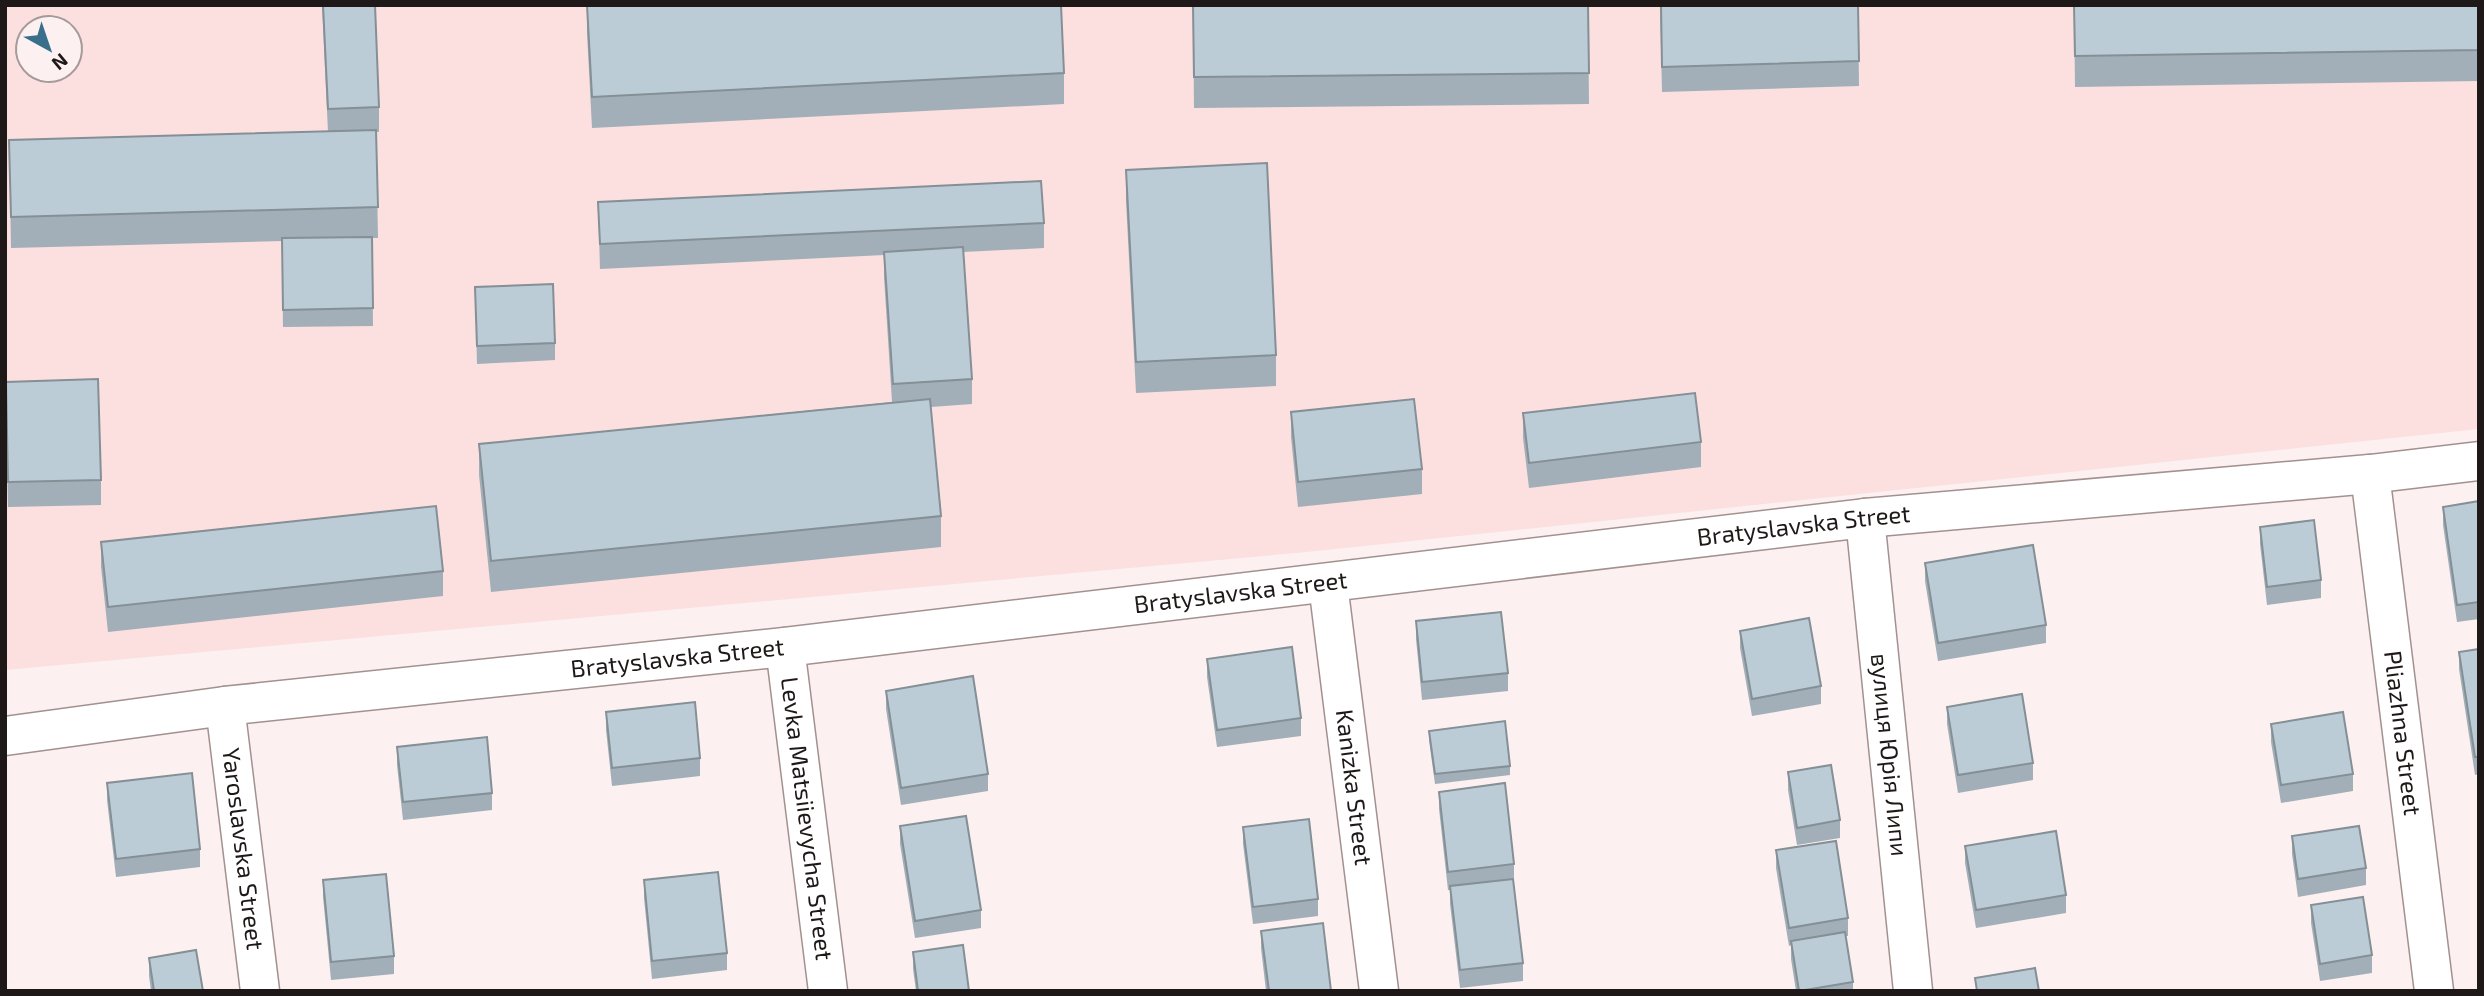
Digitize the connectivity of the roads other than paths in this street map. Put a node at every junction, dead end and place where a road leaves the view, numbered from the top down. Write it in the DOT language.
graph roads {
  1 [pos="2479,461"];
  2 [pos="2370,474"];
  3 [pos="1865,518"];
  4 [pos="1328,583"];
  5 [pos="785,647"];
  6 [pos="225,706"];
  7 [pos="5,737"];
  8 [pos="260,991"];
  9 [pos="828,991"];
  10 [pos="1379,991"];
  11 [pos="1913,991"];
  12 [pos="2434,991"];
  1 -- 2 [label="street, Bratyslavska Street"];
  2 -- 3 [label="street, Bratyslavska Street"];
  2 -- 12 [label="street, Pliazhna Street"];
  3 -- 4 [label="street, Bratyslavska Street"];
  3 -- 11 [label="street, вулиця Юрія Липи"];
  4 -- 5 [label="street, Bratyslavska Street"];
  4 -- 10 [label="street, Kanizka Street"];
  5 -- 6 [label="street, Bratyslavska Street"];
  5 -- 9 [label="street, Levka Matsiievycha Street"];
  6 -- 7 [label="street, Bratyslavska Street"];
  6 -- 8 [label="street, Yaroslavska Street"];
}
